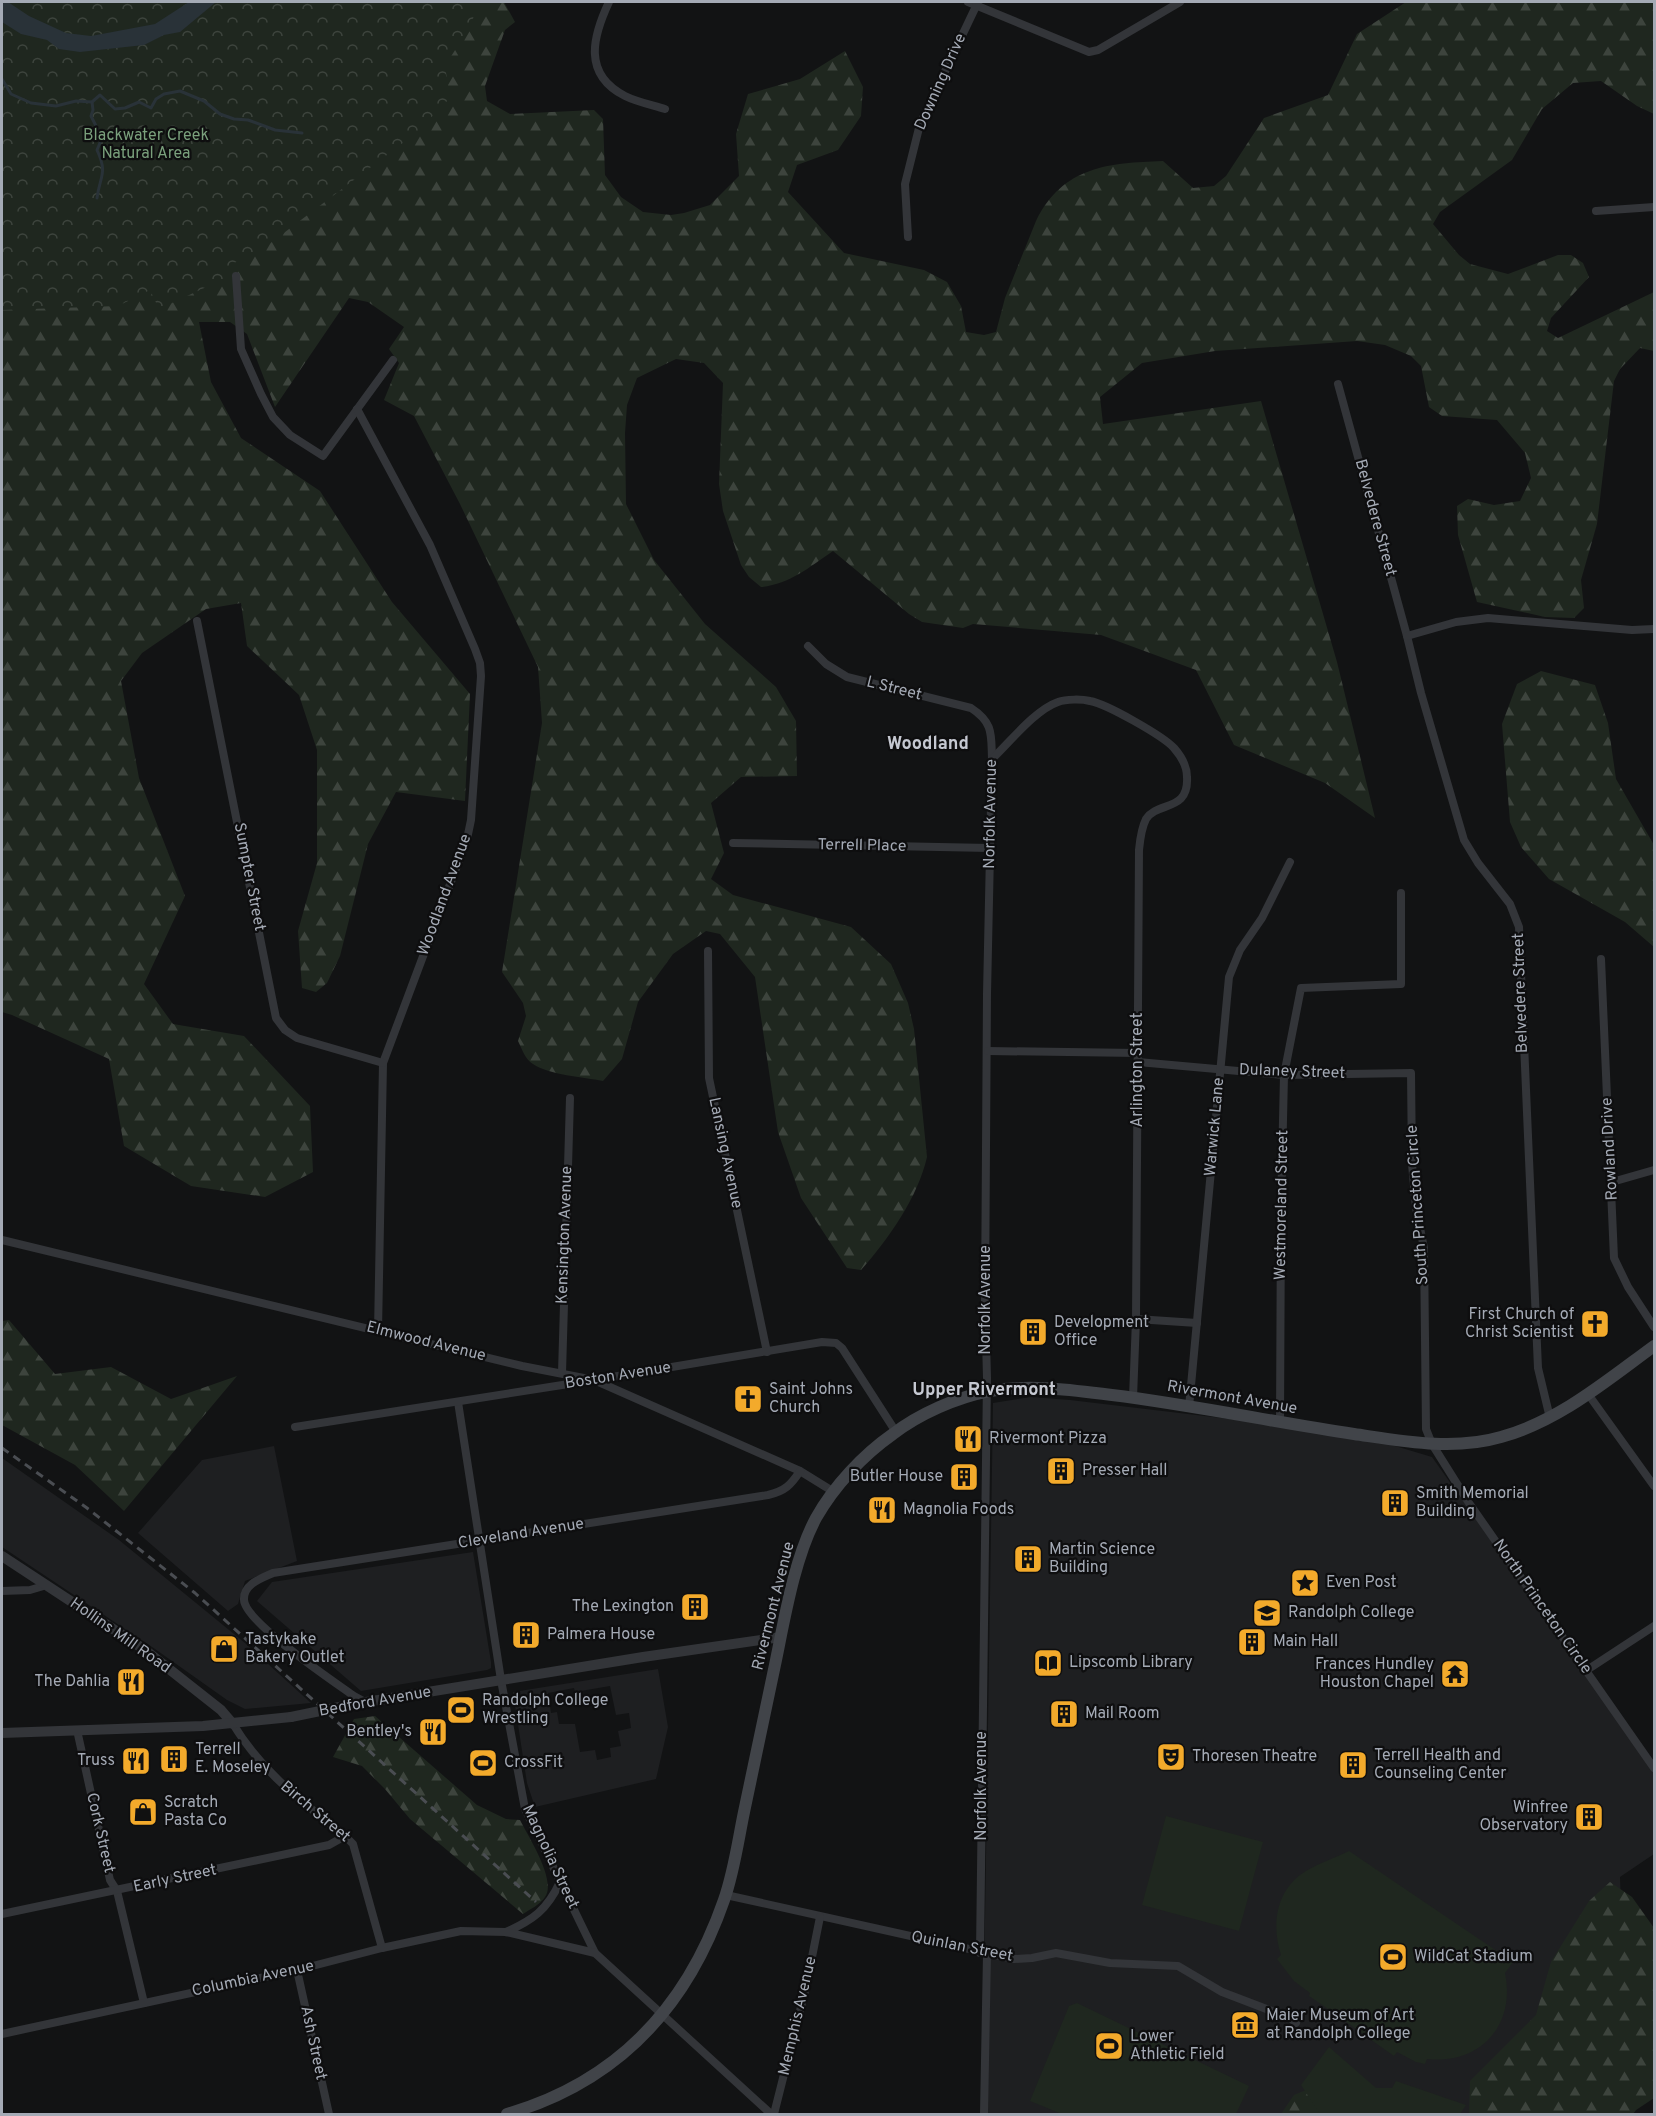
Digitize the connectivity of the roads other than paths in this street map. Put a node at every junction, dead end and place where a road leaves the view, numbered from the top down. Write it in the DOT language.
graph roads {
  1 [pos="609,2"];
  2 [pos="1180,2"];
  3 [pos="974,3"];
  4 [pos="665,109"];
  5 [pos="1654,207"];
  6 [pos="1596,212"];
  7 [pos="908,237"];
  8 [pos="236,276"];
  9 [pos="393,360"];
  10 [pos="1338,384"];
  11 [pos="357,409"];
  12 [pos="197,621"];
  13 [pos="1654,629"];
  14 [pos="1407,636"];
  15 [pos="808,646"];
  16 [pos="986,720"];
  17 [pos="992,759"];
  18 [pos="734,843"];
  19 [pos="990,849"];
  20 [pos="1290,862"];
  21 [pos="1401,893"];
  22 [pos="708,951"];
  23 [pos="1600,959"];
  24 [pos="988,1051"];
  25 [pos="1138,1057"];
  26 [pos="383,1063"];
  27 [pos="1221,1069"];
  28 [pos="1411,1073"];
  29 [pos="1284,1074"];
  30 [pos="570,1098"];
  31 [pos="1654,1170"];
  32 [pos="1611,1182"];
  33 [pos="2,1240"];
  34 [pos="1136,1319"];
  35 [pos="1197,1323"];
  36 [pos="1654,1327"];
  37 [pos="378,1331"];
  38 [pos="1654,1346"];
  39 [pos="767,1352"];
  40 [pos="562,1373"];
  41 [pos="594,1380"];
  42 [pos="986,1392"];
  43 [pos="1588,1394"];
  44 [pos="1133,1398"];
  45 [pos="458,1402"];
  46 [pos="1188,1407"];
  47 [pos="1550,1418"];
  48 [pos="1280,1423"];
  49 [pos="295,1427"];
  50 [pos="896,1432"];
  51 [pos="1432,1444"];
  52 [pos="800,1471"];
  53 [pos="1654,1486"];
  54 [pos="834,1492"];
  55 [pos="480,1541"];
  56 [pos="2,1556"];
  57 [pos="47,1585"];
  58 [pos="2,1591"];
  59 [pos="1654,1626"];
  60 [pos="781,1637"];
  61 [pos="1587,1670"];
  62 [pos="501,1680"];
  63 [pos="366,1702"];
  64 [pos="232,1724"];
  65 [pos="77,1730"];
  66 [pos="2,1733"];
  67 [pos="1654,1768"];
  68 [pos="345,1836"];
  69 [pos="560,1882"];
  70 [pos="117,1891"];
  71 [pos="726,1895"];
  72 [pos="2,1914"];
  73 [pos="820,1917"];
  74 [pos="506,1932"];
  75 [pos="382,1948"];
  76 [pos="595,1953"];
  77 [pos="984,1953"];
  78 [pos="297,1970"];
  79 [pos="144,2003"];
  80 [pos="662,2015"];
  81 [pos="1296,2023"];
  82 [pos="2,2034"];
  83 [pos="329,2115"];
  84 [pos="507,2115"];
  85 [pos="773,2115"];
  86 [pos="984,2115"];
  1 -- 4 [label="street"];
  2 -- 3 [label="street"];
  3 -- 7 [label="street, Downing Drive"];
  5 -- 6 [label="street"];
  8 -- 11 [label="street"];
  9 -- 11 [label="street"];
  10 -- 14 [label="street, Belvedere Street"];
  11 -- 26 [label="street, Woodland Avenue"];
  12 -- 26 [label="street, Sumpter Street"];
  13 -- 14 [label="street"];
  14 -- 47 [label="street, Belvedere Street"];
  15 -- 16 [label="street, L Street"];
  16 -- 17 [label="street, Norfolk Avenue"];
  17 -- 19 [label="street, Norfolk Avenue"];
  17 -- 25 [label="street, Arlington Street"];
  18 -- 19 [label="street, Terrell Place"];
  19 -- 24 [label="street, Norfolk Avenue"];
  20 -- 27 [label="street, Warwick Lane"];
  21 -- 29 [label="street, Westmoreland Street"];
  22 -- 39 [label="street, Lansing Avenue"];
  23 -- 32 [label="street, Rowland Drive"];
  24 -- 25 [label="street, Dulaney Street"];
  24 -- 42 [label="street, Norfolk Avenue"];
  25 -- 27 [label="street, Dulaney Street"];
  25 -- 34 [label="street, Arlington Street"];
  26 -- 37 [label="street, Woodland Avenue"];
  27 -- 29 [label="street, Dulaney Street"];
  27 -- 35 [label="street, Warwick Lane"];
  28 -- 29 [label="street, Dulaney Street"];
  28 -- 51 [label="street, South Princeton Circle"];
  29 -- 48 [label="street, Westmoreland Street"];
  30 -- 40 [label="street, Kensington Avenue"];
  31 -- 32 [label="street"];
  32 -- 36 [label="street, Rowland Drive"];
  33 -- 37 [label="street, Elmwood Avenue"];
  34 -- 35 [label="street"];
  34 -- 44 [label="street, Arlington Street"];
  35 -- 46 [label="street, Warwick Lane"];
  37 -- 40 [label="street, Elmwood Avenue"];
  38 -- 43 [label="main road, Rivermont Avenue"];
  39 -- 41 [label="street, Boston Avenue"];
  39 -- 50 [label="street, Boston Avenue"];
  40 -- 41 [label="street, Elmwood Avenue"];
  41 -- 45 [label="street, Boston Avenue"];
  41 -- 52 [label="street, Elmwood Avenue"];
  42 -- 44 [label="main road, Rivermont Avenue"];
  42 -- 50 [label="main road, Rivermont Avenue"];
  42 -- 77 [label="street, Norfolk Avenue"];
  43 -- 47 [label="main road, Rivermont Avenue"];
  43 -- 53 [label="street"];
  44 -- 46 [label="main road, Rivermont Avenue"];
  45 -- 49 [label="street, Boston Avenue"];
  45 -- 55 [label="street, Magnolia Street"];
  46 -- 48 [label="main road, Rivermont Avenue"];
  47 -- 51 [label="main road, Rivermont Avenue"];
  48 -- 51 [label="main road, Rivermont Avenue"];
  50 -- 54 [label="main road, Rivermont Avenue"];
  51 -- 61 [label="street, North Princeton Circle"];
  52 -- 54 [label="street, Elmwood Avenue"];
  52 -- 55 [label="street, Cleveland Avenue"];
  54 -- 60 [label="main road, Rivermont Avenue"];
  55 -- 62 [label="street, Magnolia Street"];
  55 -- 63 [label="street, Cleveland Avenue"];
  56 -- 57 [label="street, Hollins Mill Road"];
  57 -- 58 [label="street"];
  57 -- 64 [label="street, Hollins Mill Road"];
  59 -- 61 [label="street"];
  60 -- 62 [label="street, Bedford Avenue"];
  60 -- 71 [label="main road, Rivermont Avenue"];
  61 -- 67 [label="street, North Princeton Circle"];
  62 -- 63 [label="street, Bedford Avenue"];
  62 -- 69 [label="street, Magnolia Street"];
  63 -- 64 [label="street, Bedford Avenue, bridge"];
  64 -- 65 [label="street, Bedford Avenue"];
  64 -- 68 [label="street, Birch Street"];
  65 -- 66 [label="street, Bedford Avenue"];
  65 -- 70 [label="street, Cork Street"];
  68 -- 70 [label="street, Early Street"];
  68 -- 75 [label="street, Birch Street"];
  69 -- 74 [label="street, Columbia Avenue"];
  69 -- 76 [label="street, Magnolia Street"];
  70 -- 72 [label="street, Early Street"];
  70 -- 79 [label="street, Cork Street"];
  71 -- 73 [label="street, Quinlan Street"];
  71 -- 80 [label="main road, Rivermont Avenue"];
  73 -- 77 [label="street, Quinlan Street"];
  73 -- 85 [label="street, Memphis Avenue"];
  74 -- 75 [label="street, Columbia Avenue"];
  74 -- 76 [label="street, Columbia Avenue"];
  75 -- 78 [label="street, Columbia Avenue"];
  76 -- 80 [label="street, Columbia Avenue"];
  77 -- 81 [label="street, Quinlan Street"];
  77 -- 86 [label="street, Norfolk Avenue"];
  78 -- 79 [label="street, Columbia Avenue"];
  78 -- 83 [label="street, Ash Street"];
  79 -- 82 [label="street, Columbia Avenue"];
  80 -- 84 [label="main road, Rivermont Avenue"];
  80 -- 85 [label="street, Columbia Avenue"];
}
